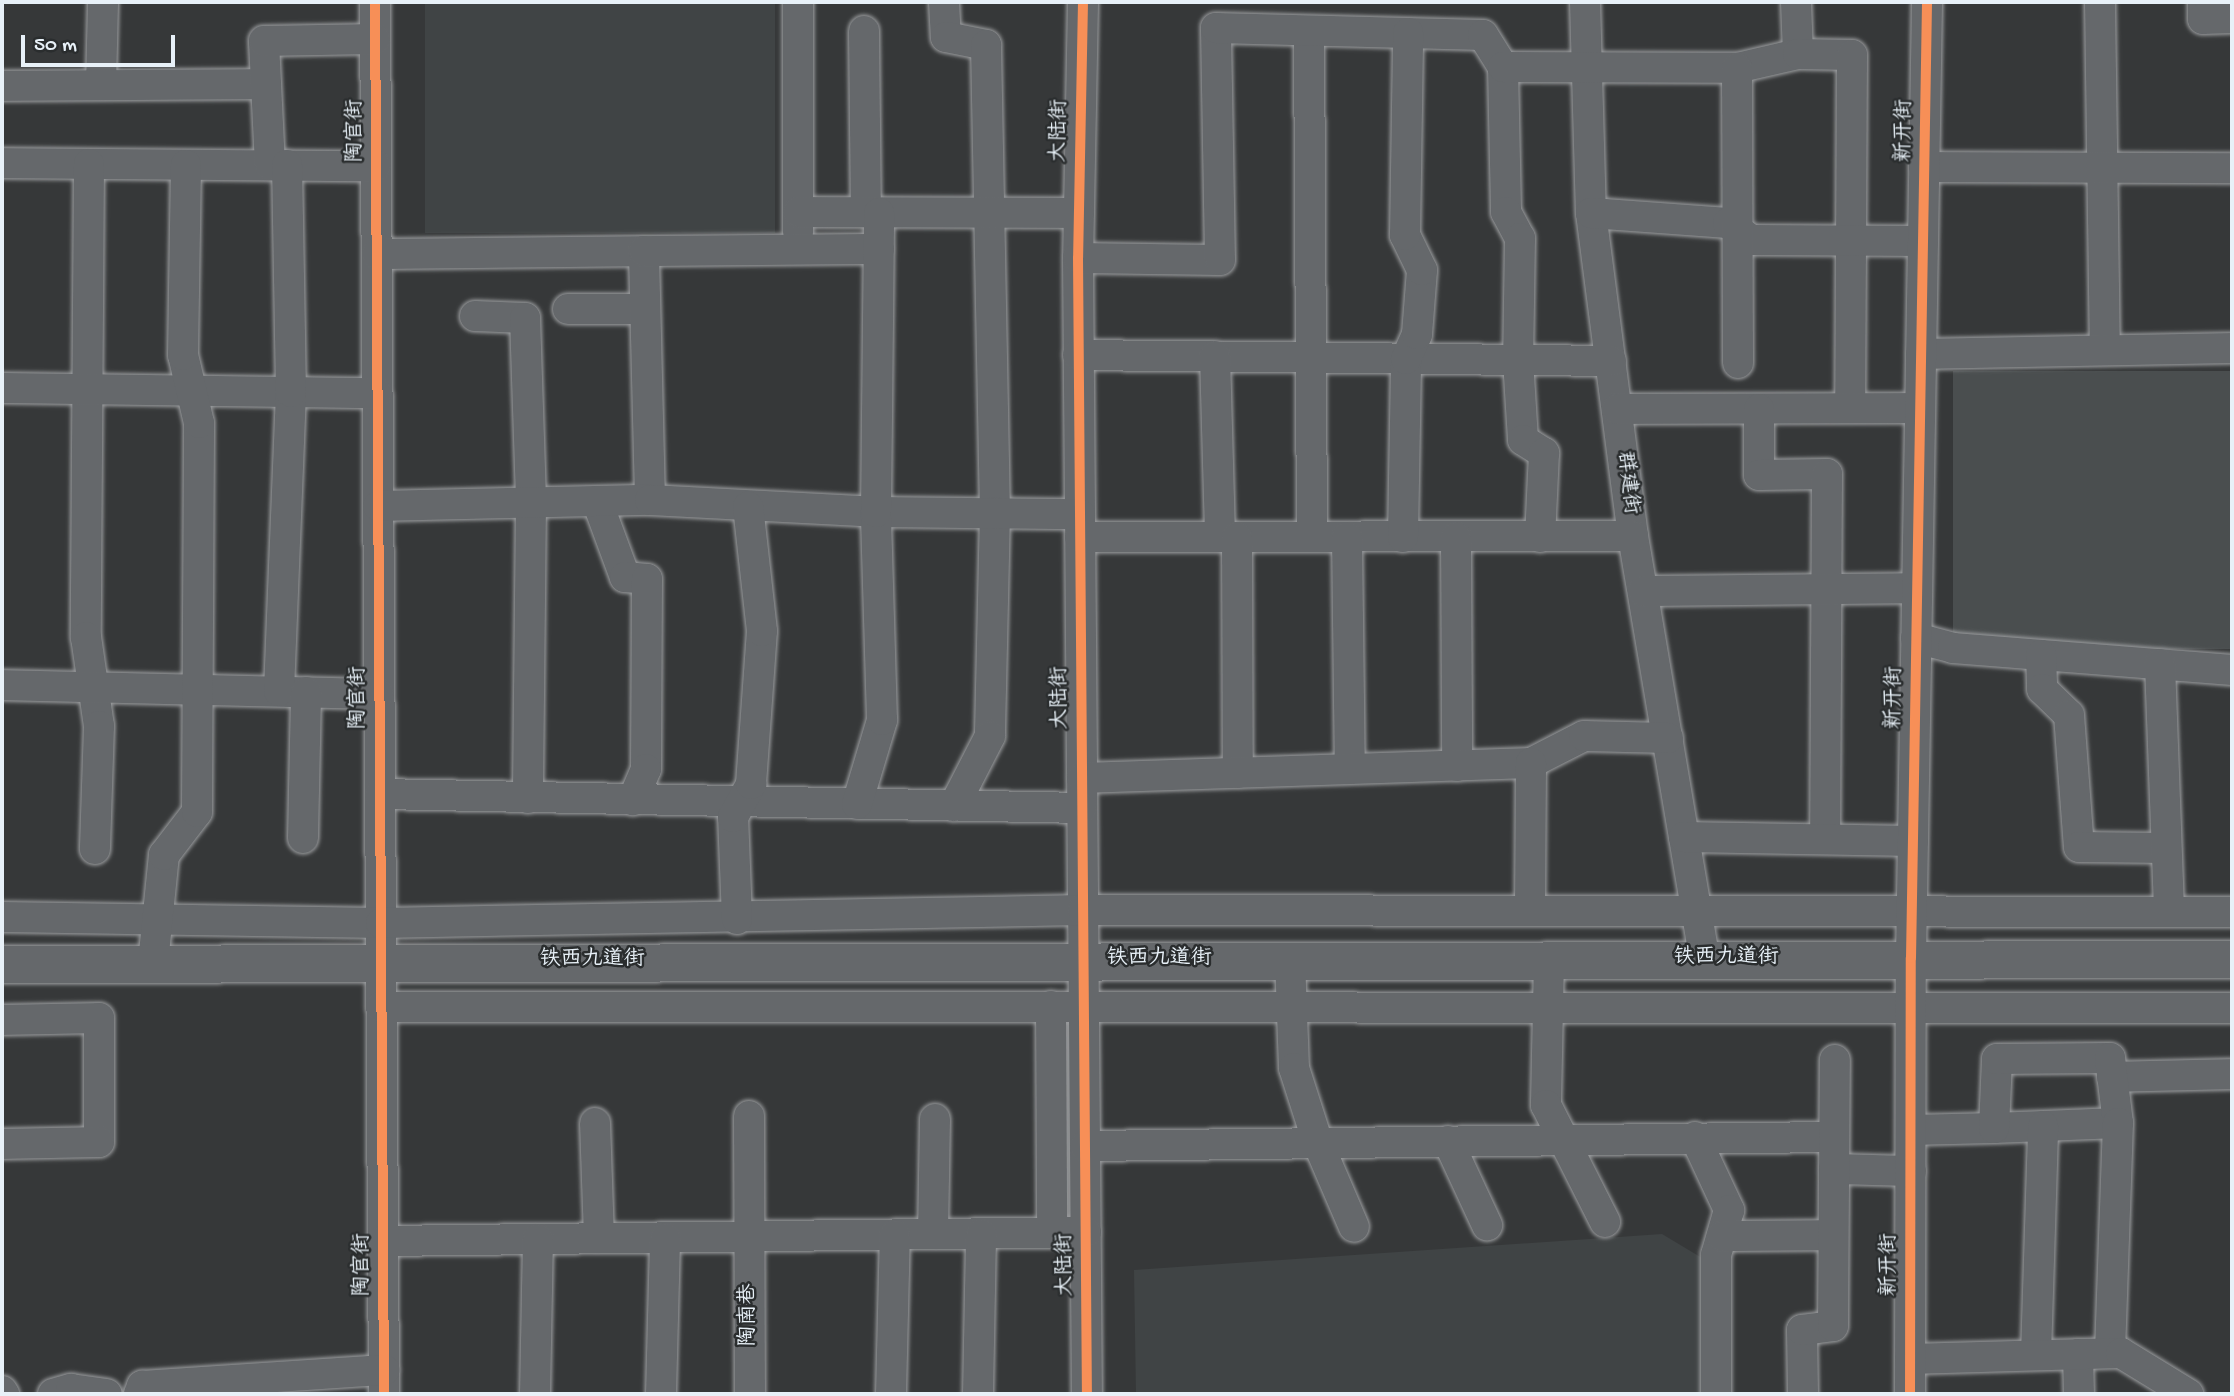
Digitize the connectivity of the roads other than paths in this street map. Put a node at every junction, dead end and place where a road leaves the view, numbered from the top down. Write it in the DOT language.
graph roads {
  1 [pos="103,2"];
  2 [pos="375,2"];
  3 [pos="798,2"];
  4 [pos="944,2"];
  5 [pos="1083,2"];
  6 [pos="1586,2"];
  7 [pos="1796,2"];
  8 [pos="1927,2"];
  9 [pos="2100,2"];
  10 [pos="2203,2"];
  11 [pos="2232,18"];
  12 [pos="864,31"];
  13 [pos="1310,31"];
  14 [pos="1408,33"];
  15 [pos="375,39"];
  16 [pos="1798,54"];
  17 [pos="1503,67"];
  18 [pos="1737,68"];
  19 [pos="1587,69"];
  20 [pos="266,84"];
  21 [pos="102,85"];
  22 [pos="2,86"];
  23 [pos="2,163"];
  24 [pos="89,164"];
  25 [pos="186,164"];
  26 [pos="279,165"];
  27 [pos="376,166"];
  28 [pos="1924,167"];
  29 [pos="2101,168"];
  30 [pos="2232,169"];
  31 [pos="798,212"];
  32 [pos="873,212"];
  33 [pos="1079,213"];
  34 [pos="988,214"];
  35 [pos="1591,214"];
  36 [pos="1737,229"];
  37 [pos="1850,240"];
  38 [pos="1923,241"];
  39 [pos="879,249"];
  40 [pos="798,250"];
  41 [pos="644,251"];
  42 [pos="377,254"];
  43 [pos="1078,258"];
  44 [pos="568,309"];
  45 [pos="645,309"];
  46 [pos="475,316"];
  47 [pos="2232,348"];
  48 [pos="2105,350"];
  49 [pos="1921,354"];
  50 [pos="1078,355"];
  51 [pos="1215,356"];
  52 [pos="1309,358"];
  53 [pos="1406,359"];
  54 [pos="1518,360"];
  55 [pos="1611,361"];
  56 [pos="1738,363"];
  57 [pos="2,388"];
  58 [pos="85,389"];
  59 [pos="192,391"];
  60 [pos="290,392"];
  61 [pos="377,393"];
  62 [pos="1850,408"];
  63 [pos="1920,408"];
  64 [pos="1617,409"];
  65 [pos="1759,409"];
  66 [pos="650,500"];
  67 [pos="597,501"];
  68 [pos="531,502"];
  69 [pos="378,506"];
  70 [pos="748,507"];
  71 [pos="876,512"];
  72 [pos="995,512"];
  73 [pos="1080,526"];
  74 [pos="1633,536"];
  75 [pos="1228,537"];
  76 [pos="1312,537"];
  77 [pos="1347,537"];
  78 [pos="1403,537"];
  79 [pos="1456,537"];
  80 [pos="1540,537"];
  81 [pos="1917,588"];
  82 [pos="1825,589"];
  83 [pos="1643,591"];
  84 [pos="1916,638"];
  85 [pos="2041,655"];
  86 [pos="2160,664"];
  87 [pos="2232,670"];
  88 [pos="2,685"];
  89 [pos="94,687"];
  90 [pos="196,689"];
  91 [pos="293,692"];
  92 [pos="379,694"];
  93 [pos="1668,738"];
  94 [pos="1531,763"];
  95 [pos="1457,766"];
  96 [pos="1350,769"];
  97 [pos="1238,773"];
  98 [pos="1082,778"];
  99 [pos="380,794"];
  100 [pos="528,797"];
  101 [pos="633,800"];
  102 [pos="742,802"];
  103 [pos="857,804"];
  104 [pos="954,806"];
  105 [pos="1082,808"];
  106 [pos="1684,837"];
  107 [pos="303,838"];
  108 [pos="1825,839"];
  109 [pos="1913,841"];
  110 [pos="2166,848"];
  111 [pos="95,849"];
  112 [pos="1912,908"];
  113 [pos="1530,909"];
  114 [pos="1696,909"];
  115 [pos="1083,910"];
  116 [pos="2169,911"];
  117 [pos="2232,912"];
  118 [pos="2,917"];
  119 [pos="156,919"];
  120 [pos="737,919"];
  121 [pos="381,923"];
  122 [pos="1911,958"];
  123 [pos="1290,959"];
  124 [pos="1549,959"];
  125 [pos="1084,960"];
  126 [pos="1705,960"];
  127 [pos="2232,960"];
  128 [pos="381,961"];
  129 [pos="153,963"];
  130 [pos="2,964"];
  131 [pos="1051,1006"];
  132 [pos="1084,1006"];
  133 [pos="1911,1006"];
  134 [pos="382,1007"];
  135 [pos="1547,1007"];
  136 [pos="1291,1008"];
  137 [pos="2232,1008"];
  138 [pos="2,1020"];
  139 [pos="1835,1060"];
  140 [pos="2232,1074"];
  141 [pos="2112,1077"];
  142 [pos="749,1116"];
  143 [pos="935,1119"];
  144 [pos="595,1123"];
  145 [pos="2118,1123"];
  146 [pos="2043,1126"];
  147 [pos="1994,1128"];
  148 [pos="1911,1130"];
  149 [pos="1695,1137"];
  150 [pos="1833,1137"];
  151 [pos="1562,1139"];
  152 [pos="1448,1141"];
  153 [pos="1318,1143"];
  154 [pos="2,1144"];
  155 [pos="1085,1146"];
  156 [pos="1834,1170"];
  157 [pos="1911,1171"];
  158 [pos="1605,1222"];
  159 [pos="1487,1225"];
  160 [pos="1354,1227"];
  161 [pos="1086,1232"];
  162 [pos="1052,1233"];
  163 [pos="895,1234"];
  164 [pos="933,1234"];
  165 [pos="981,1234"];
  166 [pos="1833,1235"];
  167 [pos="1722,1236"];
  168 [pos="750,1237"];
  169 [pos="599,1238"];
  170 [pos="665,1238"];
  171 [pos="538,1240"];
  172 [pos="383,1241"];
  173 [pos="2110,1353"];
  174 [pos="2078,1354"];
  175 [pos="2036,1355"];
  176 [pos="1910,1359"];
  177 [pos="384,1382"];
  178 [pos="273,1386"];
  179 [pos="219,1388"];
  180 [pos="53,1394"];
  181 [pos="107,1394"];
  182 [pos="139,1394"];
  183 [pos="535,1394"];
  184 [pos="660,1394"];
  185 [pos="750,1394"];
  186 [pos="891,1394"];
  187 [pos="978,1394"];
  188 [pos="1087,1394"];
  189 [pos="1716,1394"];
  190 [pos="1803,1394"];
  191 [pos="1899,1394"];
  192 [pos="1910,1394"];
  193 [pos="2079,1394"];
  194 [pos="2188,1394"];
  1 -- 21 [label="street"];
  2 -- 15 [label="street, 陶官街"];
  3 -- 31 [label="street"];
  4 -- 34 [label="street"];
  5 -- 33 [label="street, 大陆街"];
  6 -- 19 [label="street, 群建街"];
  7 -- 16 [label="street"];
  8 -- 28 [label="street, 新开街"];
  9 -- 29 [label="street"];
  10 -- 11 [label="street"];
  12 -- 32 [label="street"];
  13 -- 14 [label="street"];
  13 -- 43 [label="street"];
  13 -- 52 [label="street"];
  14 -- 17 [label="street"];
  14 -- 53 [label="street"];
  15 -- 20 [label="street"];
  15 -- 27 [label="street, 陶官街"];
  16 -- 18 [label="street"];
  16 -- 37 [label="street"];
  17 -- 19 [label="street"];
  17 -- 54 [label="street"];
  18 -- 19 [label="street"];
  18 -- 36 [label="street"];
  19 -- 35 [label="street, 群建街"];
  20 -- 21 [label="street"];
  20 -- 26 [label="street"];
  21 -- 22 [label="street"];
  23 -- 24 [label="street"];
  24 -- 25 [label="street"];
  24 -- 58 [label="street"];
  25 -- 26 [label="street"];
  25 -- 59 [label="street"];
  26 -- 27 [label="street"];
  26 -- 60 [label="street"];
  27 -- 42 [label="street, 陶官街"];
  28 -- 29 [label="street"];
  28 -- 38 [label="street, 新开街"];
  29 -- 30 [label="street"];
  29 -- 48 [label="street"];
  31 -- 32 [label="street"];
  31 -- 40 [label="street"];
  32 -- 34 [label="street"];
  32 -- 39 [label="street"];
  33 -- 34 [label="street"];
  33 -- 43 [label="street, 大陆街"];
  34 -- 72 [label="street"];
  35 -- 36 [label="street"];
  35 -- 55 [label="street, 群建街"];
  36 -- 37 [label="street"];
  36 -- 56 [label="street"];
  37 -- 38 [label="street"];
  37 -- 62 [label="street"];
  38 -- 49 [label="street, 新开街"];
  39 -- 40 [label="street"];
  39 -- 71 [label="street"];
  40 -- 41 [label="street"];
  41 -- 42 [label="street"];
  41 -- 45 [label="street"];
  42 -- 61 [label="street, 陶官街"];
  43 -- 50 [label="street, 大陆街"];
  44 -- 45 [label="street"];
  45 -- 66 [label="street"];
  46 -- 68 [label="street"];
  47 -- 48 [label="street"];
  48 -- 49 [label="street"];
  49 -- 63 [label="street, 新开街"];
  50 -- 51 [label="street"];
  50 -- 73 [label="street, 大陆街"];
  51 -- 52 [label="street"];
  51 -- 75 [label="street"];
  52 -- 53 [label="street"];
  52 -- 76 [label="street"];
  53 -- 54 [label="street"];
  53 -- 78 [label="street"];
  54 -- 55 [label="street"];
  54 -- 80 [label="street"];
  55 -- 64 [label="street, 群建街"];
  57 -- 58 [label="street"];
  58 -- 59 [label="street"];
  58 -- 89 [label="street"];
  59 -- 60 [label="street"];
  59 -- 90 [label="street"];
  60 -- 61 [label="street"];
  60 -- 91 [label="street"];
  61 -- 69 [label="street, 陶官街"];
  62 -- 63 [label="street"];
  62 -- 65 [label="street"];
  63 -- 81 [label="street, 新开街"];
  64 -- 65 [label="street"];
  64 -- 74 [label="street, 群建街"];
  65 -- 82 [label="street"];
  66 -- 67 [label="street"];
  66 -- 70 [label="street"];
  67 -- 68 [label="street"];
  67 -- 101 [label="street"];
  68 -- 69 [label="street"];
  68 -- 100 [label="street"];
  69 -- 92 [label="street, 陶官街"];
  70 -- 71 [label="street"];
  70 -- 102 [label="street"];
  71 -- 72 [label="street"];
  71 -- 103 [label="street"];
  72 -- 73 [label="street"];
  72 -- 104 [label="street"];
  73 -- 75 [label="street"];
  73 -- 98 [label="street, 大陆街"];
  74 -- 80 [label="street"];
  74 -- 83 [label="street, 群建街"];
  75 -- 76 [label="street"];
  75 -- 97 [label="street"];
  76 -- 77 [label="street"];
  77 -- 78 [label="street"];
  77 -- 96 [label="street"];
  78 -- 79 [label="street"];
  79 -- 80 [label="street"];
  79 -- 95 [label="street"];
  81 -- 82 [label="street"];
  81 -- 84 [label="street, 新开街"];
  82 -- 83 [label="street"];
  82 -- 108 [label="street"];
  83 -- 93 [label="street, 群建街"];
  84 -- 85 [label="street"];
  84 -- 109 [label="street, 新开街"];
  85 -- 86 [label="street"];
  85 -- 110 [label="street"];
  86 -- 87 [label="street"];
  86 -- 110 [label="street"];
  88 -- 89 [label="street"];
  89 -- 90 [label="street"];
  89 -- 111 [label="street"];
  90 -- 91 [label="street"];
  90 -- 119 [label="street"];
  91 -- 92 [label="street"];
  91 -- 107 [label="street"];
  92 -- 99 [label="street, 陶官街"];
  93 -- 94 [label="street"];
  93 -- 106 [label="street, 群建街"];
  94 -- 95 [label="street"];
  94 -- 113 [label="street"];
  95 -- 96 [label="street"];
  96 -- 97 [label="street"];
  97 -- 98 [label="street"];
  98 -- 105 [label="street, 大陆街"];
  99 -- 100 [label="street"];
  99 -- 121 [label="street, 陶官街"];
  100 -- 101 [label="street"];
  101 -- 102 [label="street"];
  102 -- 103 [label="street"];
  102 -- 120 [label="street"];
  103 -- 104 [label="street"];
  104 -- 105 [label="street"];
  105 -- 115 [label="street, 大陆街"];
  106 -- 108 [label="street"];
  106 -- 114 [label="street, 群建街"];
  108 -- 109 [label="street"];
  109 -- 112 [label="street, 新开街"];
  110 -- 116 [label="street"];
  112 -- 114 [label="street"];
  112 -- 116 [label="street"];
  112 -- 122 [label="street, 新开街"];
  113 -- 114 [label="street"];
  113 -- 115 [label="street"];
  114 -- 126 [label="street, 群建街"];
  115 -- 120 [label="street"];
  115 -- 125 [label="street, 大陆街"];
  116 -- 117 [label="street"];
  118 -- 119 [label="street"];
  119 -- 121 [label="street"];
  119 -- 129 [label="street"];
  120 -- 121 [label="street"];
  121 -- 128 [label="street, 陶官街"];
  122 -- 126 [label="main road, 铁西九道街"];
  122 -- 127 [label="main road, 铁西九道街"];
  122 -- 133 [label="street, 新开街"];
  123 -- 124 [label="main road, 铁西九道街"];
  123 -- 125 [label="main road, 铁西九道街"];
  123 -- 136 [label="street"];
  124 -- 126 [label="main road, 铁西九道街"];
  124 -- 135 [label="street"];
  125 -- 128 [label="main road, 铁西九道街"];
  125 -- 132 [label="street, 大陆街"];
  128 -- 129 [label="main road, 铁西九道街"];
  128 -- 134 [label="street, 陶官街"];
  129 -- 130 [label="main road, 铁西九道街"];
  131 -- 132 [label="street"];
  131 -- 134 [label="street"];
  131 -- 162 [label="street"];
  132 -- 136 [label="street"];
  132 -- 155 [label="street, 大陆街"];
  133 -- 135 [label="street"];
  133 -- 137 [label="street"];
  133 -- 148 [label="street, 新开街"];
  134 -- 172 [label="street, 陶官街"];
  135 -- 136 [label="street"];
  135 -- 151 [label="street"];
  136 -- 153 [label="street"];
  138 -- 154 [label="street"];
  139 -- 150 [label="street"];
  140 -- 141 [label="street"];
  141 -- 145 [label="street"];
  141 -- 147 [label="street"];
  142 -- 168 [label="street, 陶南巷"];
  143 -- 164 [label="street"];
  144 -- 169 [label="street"];
  145 -- 146 [label="street"];
  145 -- 173 [label="street"];
  146 -- 147 [label="street"];
  146 -- 175 [label="street"];
  147 -- 148 [label="street"];
  148 -- 157 [label="street, 新开街"];
  149 -- 150 [label="street"];
  149 -- 151 [label="street"];
  149 -- 167 [label="street"];
  150 -- 156 [label="street"];
  151 -- 152 [label="street"];
  151 -- 158 [label="street"];
  152 -- 153 [label="street"];
  152 -- 159 [label="street"];
  153 -- 155 [label="street"];
  153 -- 160 [label="street"];
  155 -- 161 [label="street, 大陆街"];
  156 -- 157 [label="street"];
  156 -- 166 [label="street"];
  157 -- 176 [label="street, 新开街"];
  161 -- 162 [label="street"];
  161 -- 188 [label="street, 大陆街"];
  162 -- 165 [label="street"];
  163 -- 164 [label="street"];
  163 -- 168 [label="street"];
  163 -- 186 [label="street"];
  164 -- 165 [label="street"];
  165 -- 187 [label="street"];
  166 -- 167 [label="street"];
  166 -- 190 [label="street"];
  167 -- 189 [label="street"];
  168 -- 170 [label="street"];
  168 -- 185 [label="street, 陶南巷"];
  169 -- 170 [label="street"];
  169 -- 171 [label="street"];
  170 -- 184 [label="street"];
  171 -- 172 [label="street"];
  171 -- 183 [label="street"];
  172 -- 177 [label="street, 陶官街"];
  173 -- 174 [label="street"];
  173 -- 194 [label="street"];
  174 -- 175 [label="street"];
  174 -- 193 [label="street"];
  175 -- 176 [label="street"];
  176 -- 192 [label="street, 新开街"];
  177 -- 178 [label="street"];
  178 -- 179 [label="street"];
  179 -- 182 [label="street"];
  180 -- 181 [label="street"];
  191 -- 192 [label="street"];
}
